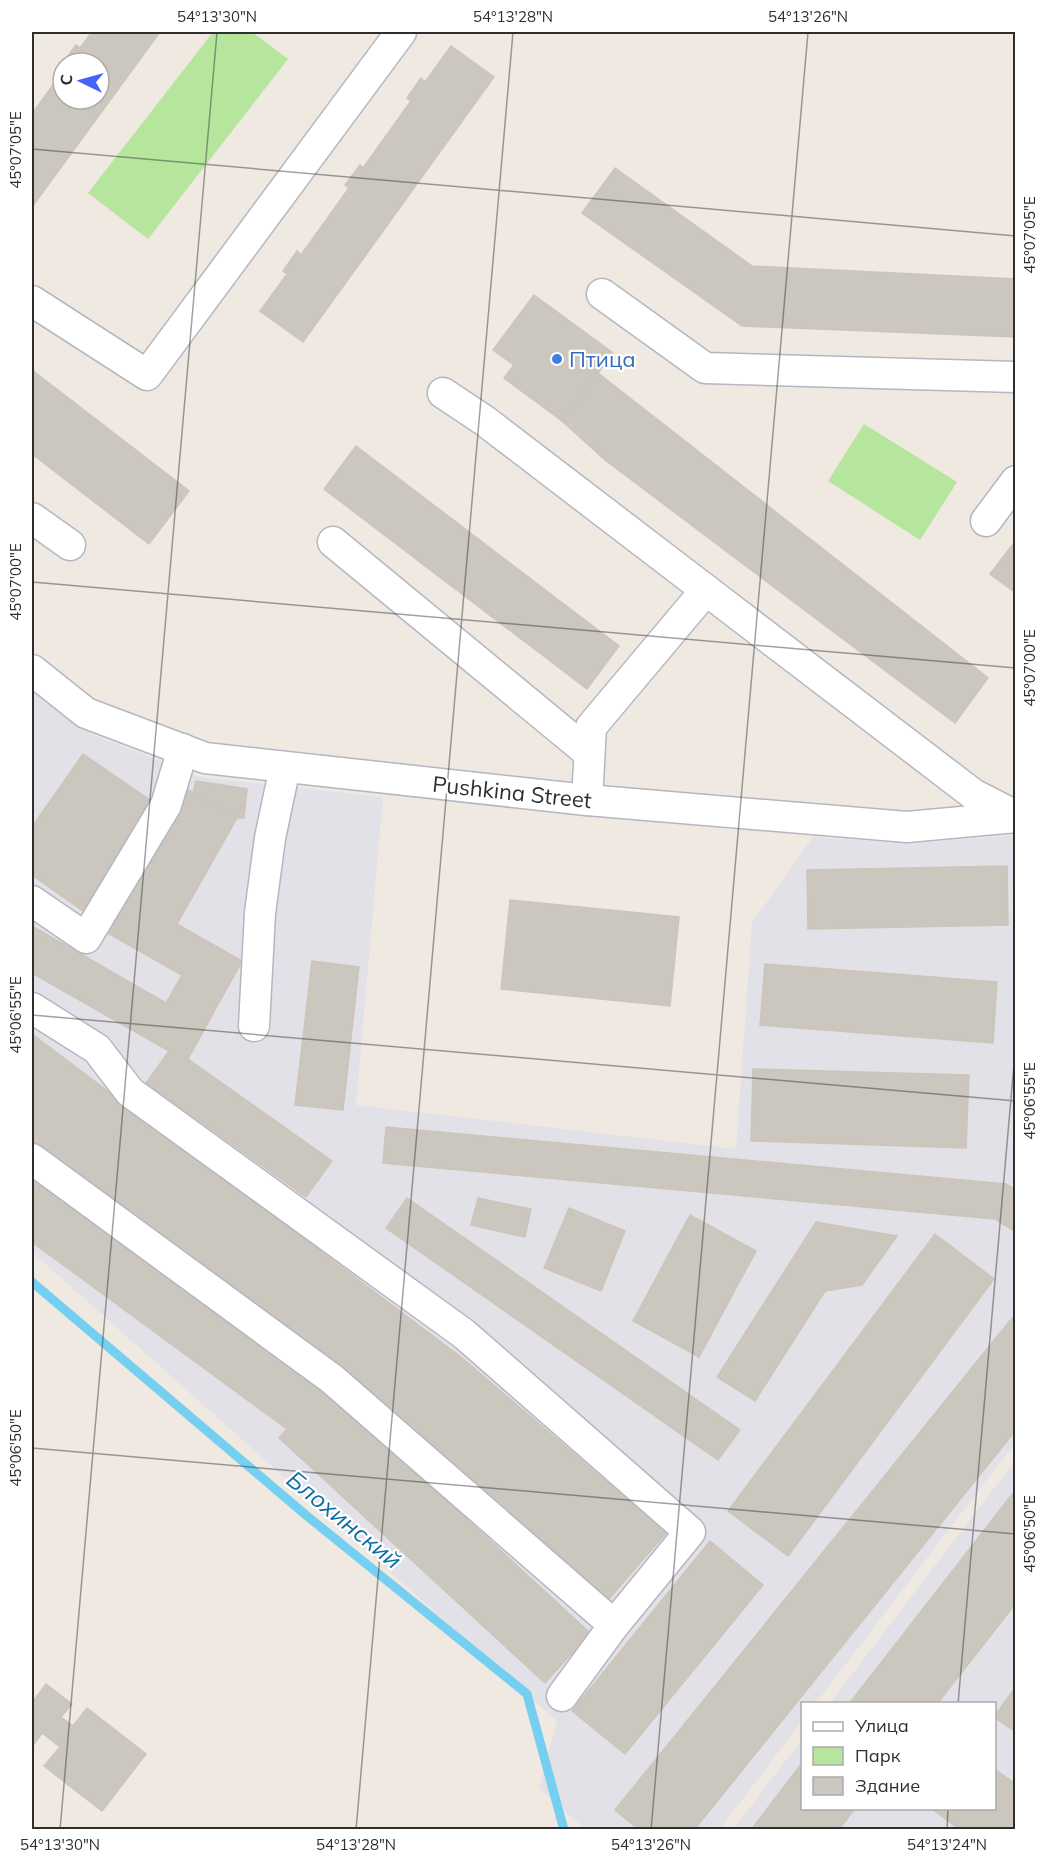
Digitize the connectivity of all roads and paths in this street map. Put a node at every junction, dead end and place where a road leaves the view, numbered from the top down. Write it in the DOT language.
graph roads {
  1 [pos="401,32"];
  2 [pos="602,294"];
  3 [pos="32,301"];
  4 [pos="1016,377"];
  5 [pos="443,393"];
  6 [pos="1016,481"];
  7 [pos="32,518"];
  8 [pos="986,521"];
  9 [pos="333,542"];
  10 [pos="70,545"];
  11 [pos="706,590"];
  12 [pos="32,670"];
  13 [pos="183,749"];
  14 [pos="589,753"];
  15 [pos="285,766"];
  16 [pos="587,800"];
  17 [pos="1016,817"];
  18 [pos="32,901"];
  19 [pos="32,1008"];
  20 [pos="254,1026"];
  21 [pos="32,1159"];
  22 [pos="614,1625"];
  23 [pos="562,1696"];
  1 -- 3 [label="street"];
  2 -- 4 [label="street"];
  5 -- 11 [label="street"];
  6 -- 8 [label="street"];
  7 -- 10 [label="street"];
  9 -- 14 [label="street"];
  11 -- 14 [label="street"];
  11 -- 17 [label="street"];
  12 -- 13 [label="street, Pushkina Street"];
  13 -- 15 [label="street, Pushkina Street"];
  13 -- 18 [label="street"];
  14 -- 16 [label="street"];
  15 -- 16 [label="street, Pushkina Street"];
  15 -- 20 [label="street"];
  16 -- 17 [label="street, Pushkina Street"];
  19 -- 22 [label="street"];
  21 -- 22 [label="street"];
  22 -- 23 [label="street"];
}
